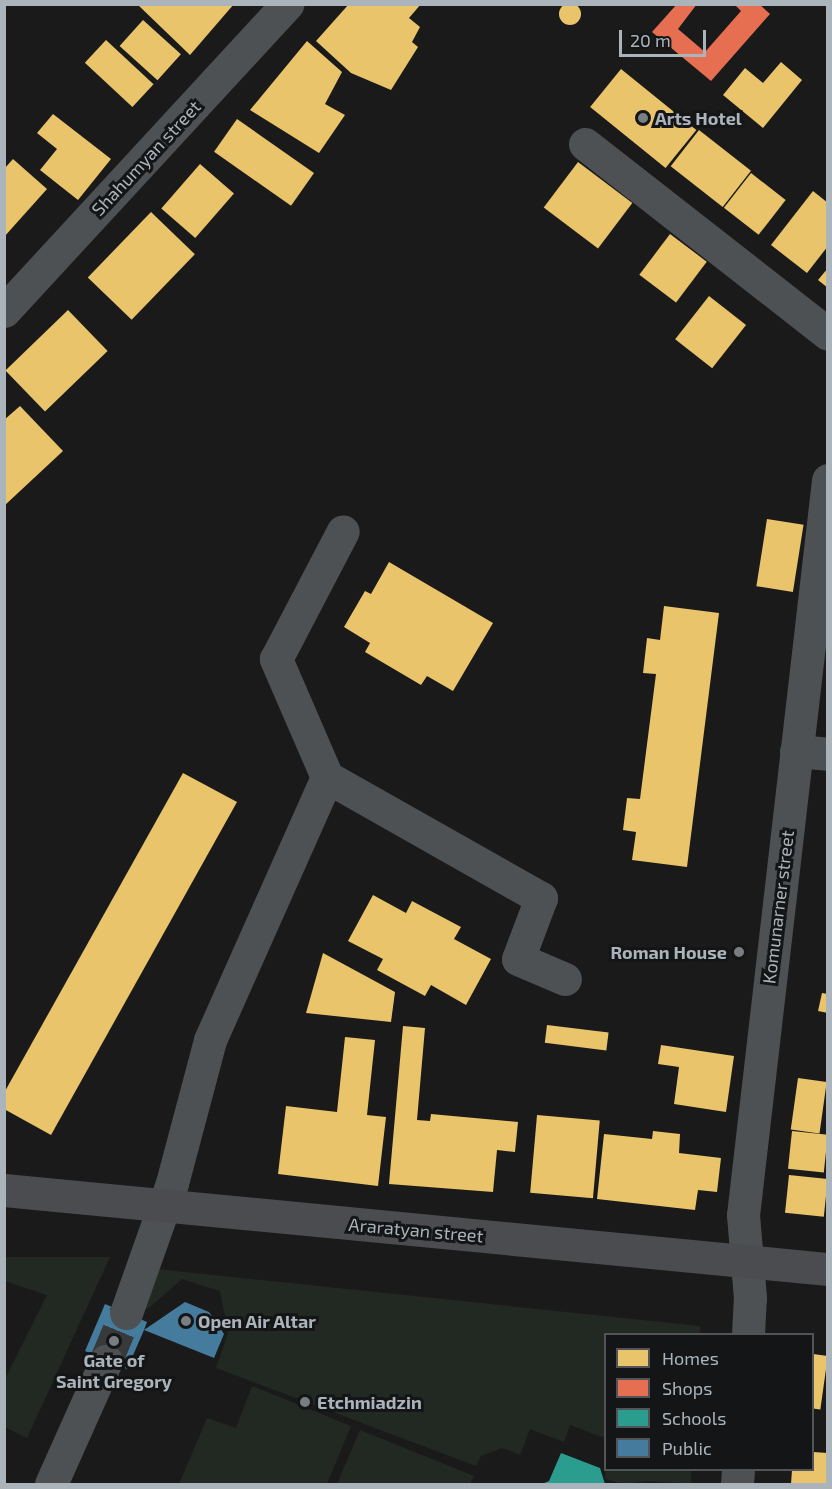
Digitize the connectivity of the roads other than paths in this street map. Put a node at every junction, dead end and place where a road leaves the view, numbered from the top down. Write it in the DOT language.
graph roads {
  1 [pos="287,4"];
  2 [pos="585,144"];
  3 [pos="4,311"];
  4 [pos="828,334"];
  5 [pos="828,480"];
  6 [pos="343,531"];
  7 [pos="812,752"];
  8 [pos="327,777"];
  9 [pos="565,979"];
  10 [pos="4,1190"];
  11 [pos="164,1206"];
  12 [pos="747,1261"];
  13 [pos="828,1269"];
  14 [pos="126,1313"];
  15 [pos="748,1333"];
  16 [pos="106,1361"];
  17 [pos="51,1485"];
  1 -- 3 [label="street, Shahumyan street"];
  2 -- 4 [label="street"];
  5 -- 7 [label="street, Komunarner street"];
  6 -- 8 [label="street"];
  7 -- 12 [label="street, Komunarner street"];
  8 -- 9 [label="street"];
  8 -- 11 [label="street"];
  10 -- 11 [label="main road, Araratyan street"];
  11 -- 12 [label="main road, Araratyan street"];
  11 -- 14 [label="street"];
  12 -- 13 [label="main road, Araratyan street"];
  12 -- 15 [label="street, Komunarner street"];
  16 -- 17 [label="street"];
}
